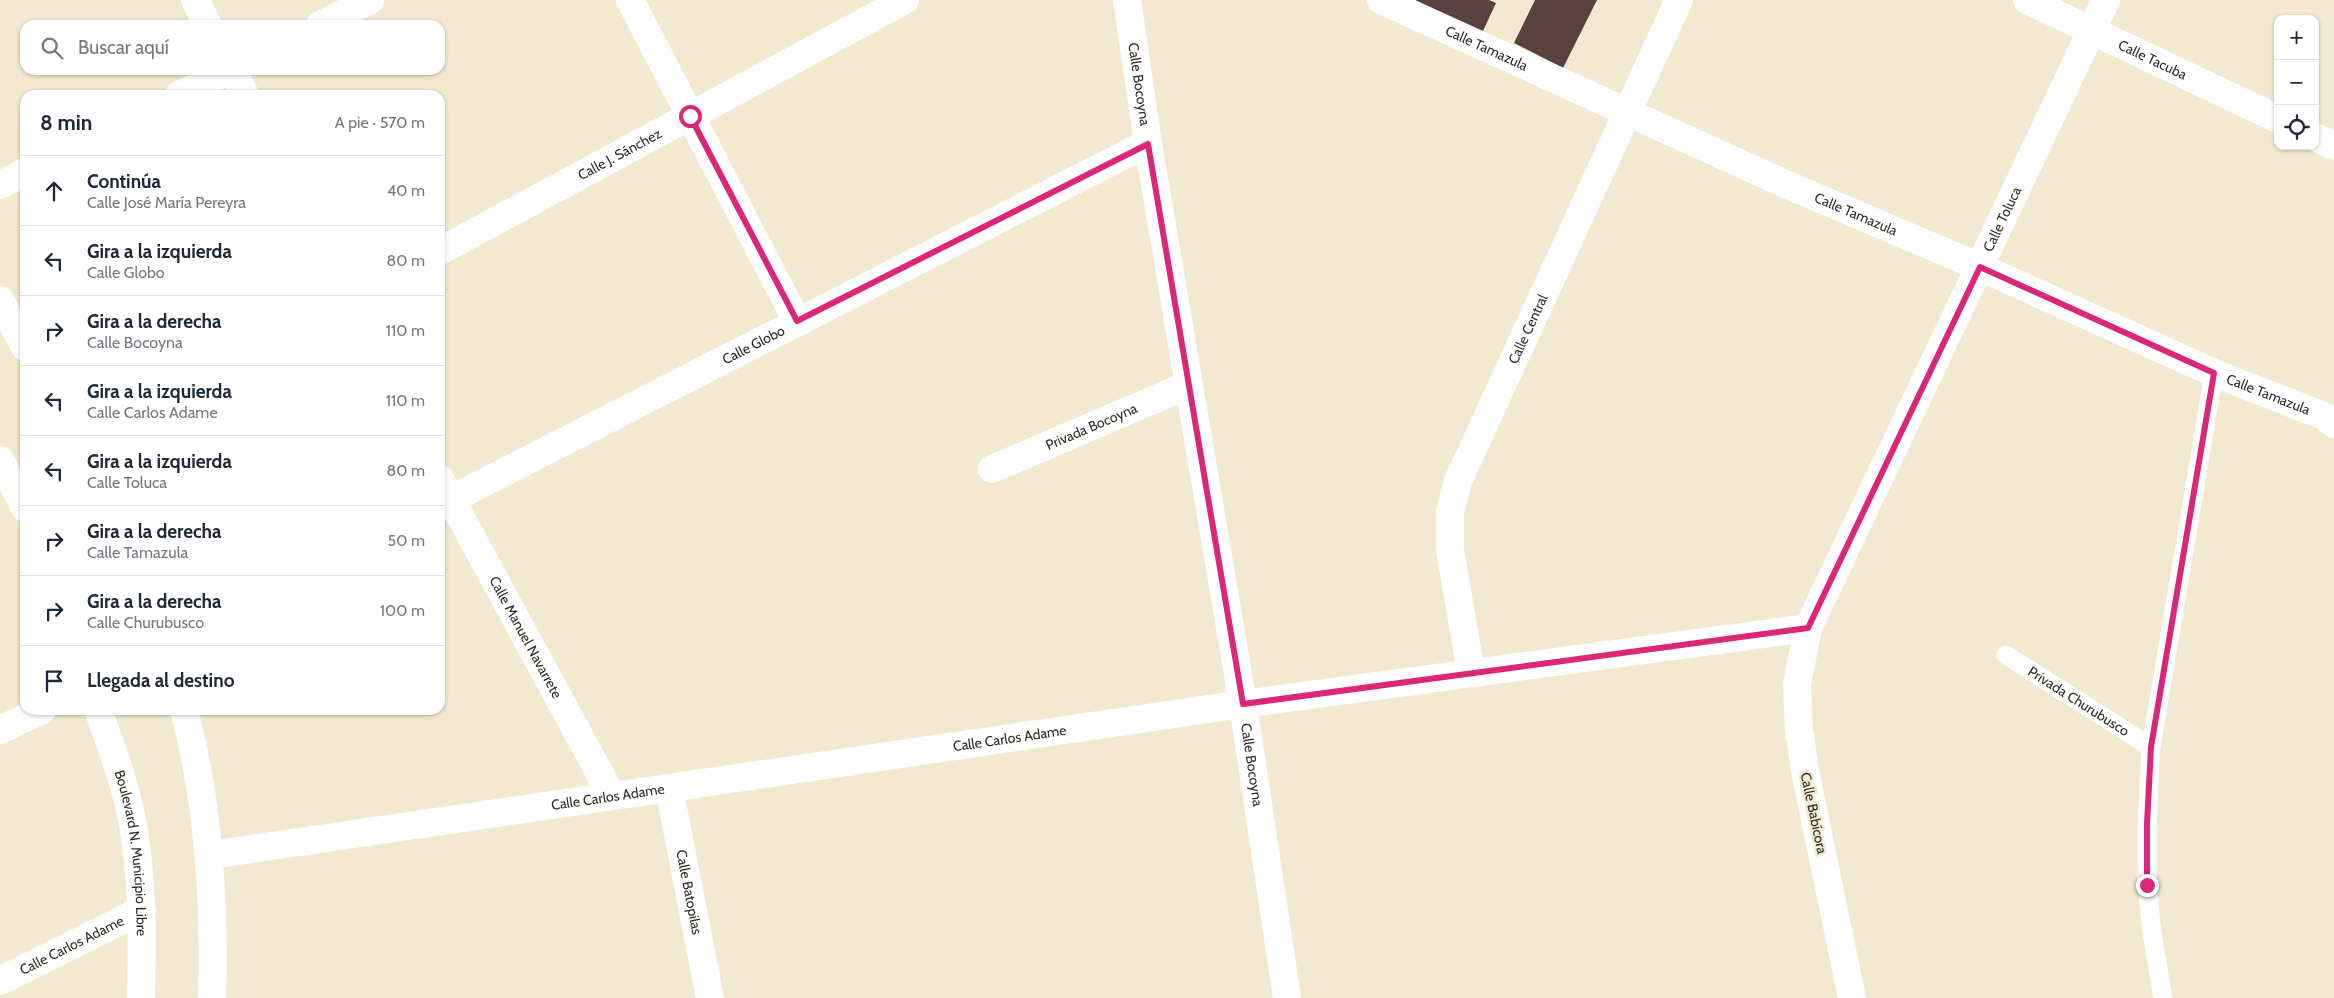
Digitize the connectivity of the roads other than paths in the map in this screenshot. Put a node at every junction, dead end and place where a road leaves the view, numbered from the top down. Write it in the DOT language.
graph roads {
  1 [pos="195,0"];
  2 [pos="370,0"];
  3 [pos="630,0"];
  4 [pos="905,0"];
  5 [pos="1127,0"];
  6 [pos="1381,0"];
  7 [pos="1679,0"];
  8 [pos="2027,0"];
  9 [pos="2106,0"];
  10 [pos="205,20"];
  11 [pos="330,20"];
  12 [pos="2091,30"];
  13 [pos="221,75"];
  14 [pos="234,75"];
  15 [pos="189,90"];
  16 [pos="242,90"];
  17 [pos="1626,112"];
  18 [pos="690,116"];
  19 [pos="2274,117"];
  20 [pos="2319,139"];
  21 [pos="1148,144"];
  22 [pos="2334,146"];
  23 [pos="20,174"];
  24 [pos="0,184"];
  25 [pos="445,248"];
  26 [pos="1980,267"];
  27 [pos="0,300"];
  28 [pos="797,321"];
  29 [pos="20,338"];
  30 [pos="2214,373"];
  31 [pos="1188,385"];
  32 [pos="2334,424"];
  33 [pos="1,463"];
  34 [pos="992,470"];
  35 [pos="445,495"];
  36 [pos="445,497"];
  37 [pos="20,499"];
  38 [pos="1808,628"];
  39 [pos="2006,656"];
  40 [pos="1470,672"];
  41 [pos="1243,704"];
  42 [pos="32,715"];
  43 [pos="100,715"];
  44 [pos="185,715"];
  45 [pos="0,730"];
  46 [pos="2151,747"];
  47 [pos="669,788"];
  48 [pos="612,796"];
  49 [pos="210,855"];
  50 [pos="142,910"];
  51 [pos="0,981"];
  52 [pos="141,998"];
  53 [pos="212,998"];
  54 [pos="710,998"];
  55 [pos="1287,998"];
  56 [pos="1852,998"];
  57 [pos="2163,998"];
  1 -- 10 [label="street"];
  2 -- 11 [label="street"];
  3 -- 18 [label="street"];
  4 -- 18 [label="street, Calle J. Sánchez"];
  5 -- 21 [label="street, Calle Bocoyna"];
  6 -- 17 [label="street, Calle Tamazula"];
  7 -- 17 [label="street, Calle Central"];
  8 -- 12 [label="street, Calle Tacuba"];
  9 -- 12 [label="street, Calle Toluca"];
  12 -- 19 [label="street, Calle Tacuba"];
  12 -- 26 [label="street, Calle Toluca"];
  13 -- 15 [label="street"];
  14 -- 16 [label="street"];
  17 -- 26 [label="street, Calle Tamazula"];
  17 -- 40 [label="street, Calle Central"];
  18 -- 25 [label="street, Calle J. Sánchez"];
  18 -- 28 [label="street"];
  20 -- 22 [label="street"];
  21 -- 28 [label="street, Calle Globo"];
  21 -- 31 [label="street, Calle Bocoyna"];
  23 -- 24 [label="street"];
  26 -- 30 [label="street, Calle Tamazula"];
  26 -- 38 [label="street, Calle Toluca"];
  27 -- 29 [label="street"];
  28 -- 35 [label="street, Calle Globo"];
  30 -- 32 [label="street, Calle Tamazula"];
  30 -- 46 [label="lane"];
  31 -- 34 [label="street, Privada Bocoyna"];
  31 -- 41 [label="street, Calle Bocoyna"];
  33 -- 37 [label="street"];
  36 -- 48 [label="street, Calle Manuel Navarrete"];
  38 -- 40 [label="street, Calle Carlos Adame"];
  38 -- 56 [label="street, Calle Babícora"];
  39 -- 46 [label="lane, Privada Churubusco"];
  40 -- 41 [label="street, Calle Carlos Adame"];
  41 -- 47 [label="street, Calle Carlos Adame"];
  41 -- 55 [label="street, Calle Bocoyna"];
  42 -- 45 [label="street"];
  43 -- 50 [label="street, Boulevard N. Municipio Libre"];
  44 -- 49 [label="street"];
  46 -- 57 [label="lane"];
  47 -- 48 [label="street, Calle Carlos Adame"];
  47 -- 54 [label="street, Calle Batopilas"];
  48 -- 49 [label="street, Calle Carlos Adame"];
  49 -- 53 [label="street"];
  50 -- 51 [label="street, Calle Carlos Adame"];
  50 -- 52 [label="street, Boulevard N. Municipio Libre"];
}
